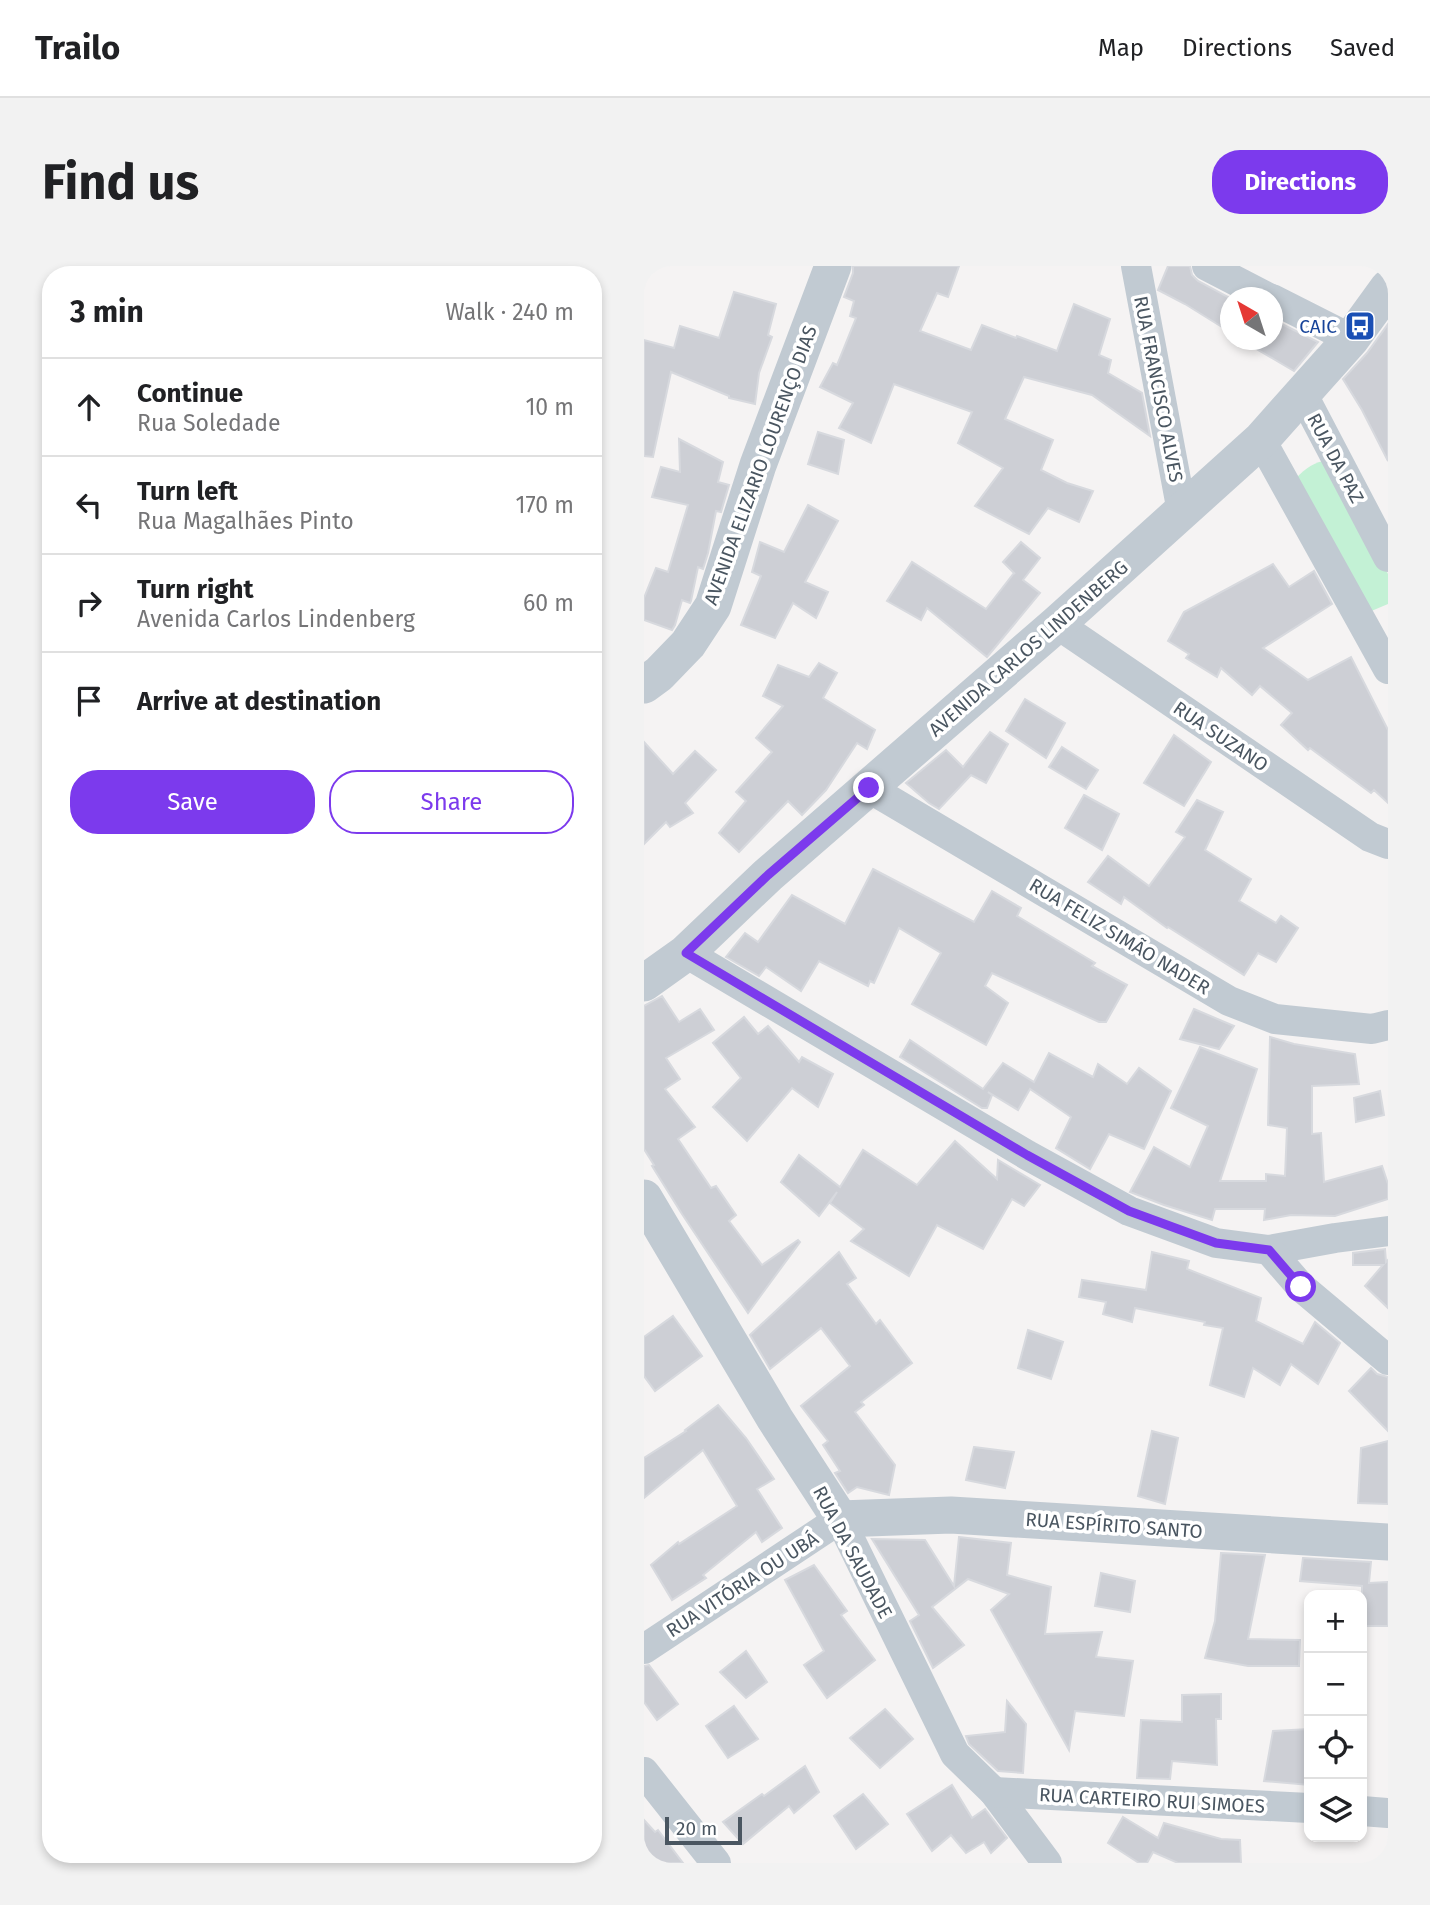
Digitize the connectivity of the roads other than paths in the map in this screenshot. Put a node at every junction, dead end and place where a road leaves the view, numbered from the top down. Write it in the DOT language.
graph roads {
  1 [pos="833,266"];
  2 [pos="1136,266"];
  3 [pos="1206,266"];
  4 [pos="1249,287"];
  5 [pos="1388,288"];
  6 [pos="1283,304"];
  7 [pos="1351,339"];
  8 [pos="1303,395"];
  9 [pos="1261,440"];
  10 [pos="1182,512"];
  11 [pos="1388,557"];
  12 [pos="1057,624"];
  13 [pos="1378,624"];
  14 [pos="1388,669"];
  15 [pos="644,685"];
  16 [pos="869,788"];
  17 [pos="1388,844"];
  18 [pos="686,953"];
  19 [pos="644,983"];
  20 [pos="1388,1025"];
  21 [pos="644,1198"];
  22 [pos="1388,1231"];
  23 [pos="1269,1250"];
  24 [pos="1388,1360"];
  25 [pos="840,1519"];
  26 [pos="1388,1542"];
  27 [pos="644,1649"];
  28 [pos="644,1772"];
  29 [pos="994,1792"];
  30 [pos="1304,1808"];
  31 [pos="1367,1811"];
  32 [pos="1388,1813"];
  33 [pos="716,1863"];
  34 [pos="1047,1863"];
  1 -- 15 [label="street, AVENIDA ELIZARIO LOURENÇO DIAS"];
  2 -- 10 [label="street, RUA FRANCISCO ALVES"];
  3 -- 4 [label="street"];
  5 -- 7 [label="street, AVENIDA CARLOS LINDENBERG"];
  6 -- 7 [label="street"];
  7 -- 8 [label="street, AVENIDA CARLOS LINDENBERG"];
  8 -- 9 [label="street, AVENIDA CARLOS LINDENBERG"];
  8 -- 11 [label="street, RUA DA PAZ"];
  9 -- 10 [label="street, AVENIDA CARLOS LINDENBERG"];
  9 -- 13 [label="street"];
  10 -- 12 [label="street, AVENIDA CARLOS LINDENBERG"];
  12 -- 16 [label="street, AVENIDA CARLOS LINDENBERG"];
  12 -- 17 [label="street, RUA SUZANO"];
  13 -- 14 [label="street"];
  16 -- 18 [label="street, AVENIDA CARLOS LINDENBERG"];
  16 -- 20 [label="street, RUA FELIZ SIMÃO NADER"];
  18 -- 19 [label="street, AVENIDA CARLOS LINDENBERG"];
  18 -- 23 [label="street"];
  21 -- 25 [label="street, RUA DA SAUDADE"];
  22 -- 23 [label="street"];
  23 -- 24 [label="street"];
  25 -- 26 [label="street, RUA ESPÍRITO SANTO"];
  25 -- 27 [label="street, RUA VITÓRIA OU UBÁ"];
  25 -- 29 [label="street, RUA DA SAUDADE"];
  28 -- 33 [label="street"];
  29 -- 30 [label="street, RUA CARTEIRO RUI SIMOES"];
  29 -- 34 [label="street, RUA DA SAUDADE"];
  31 -- 32 [label="street"];
}
